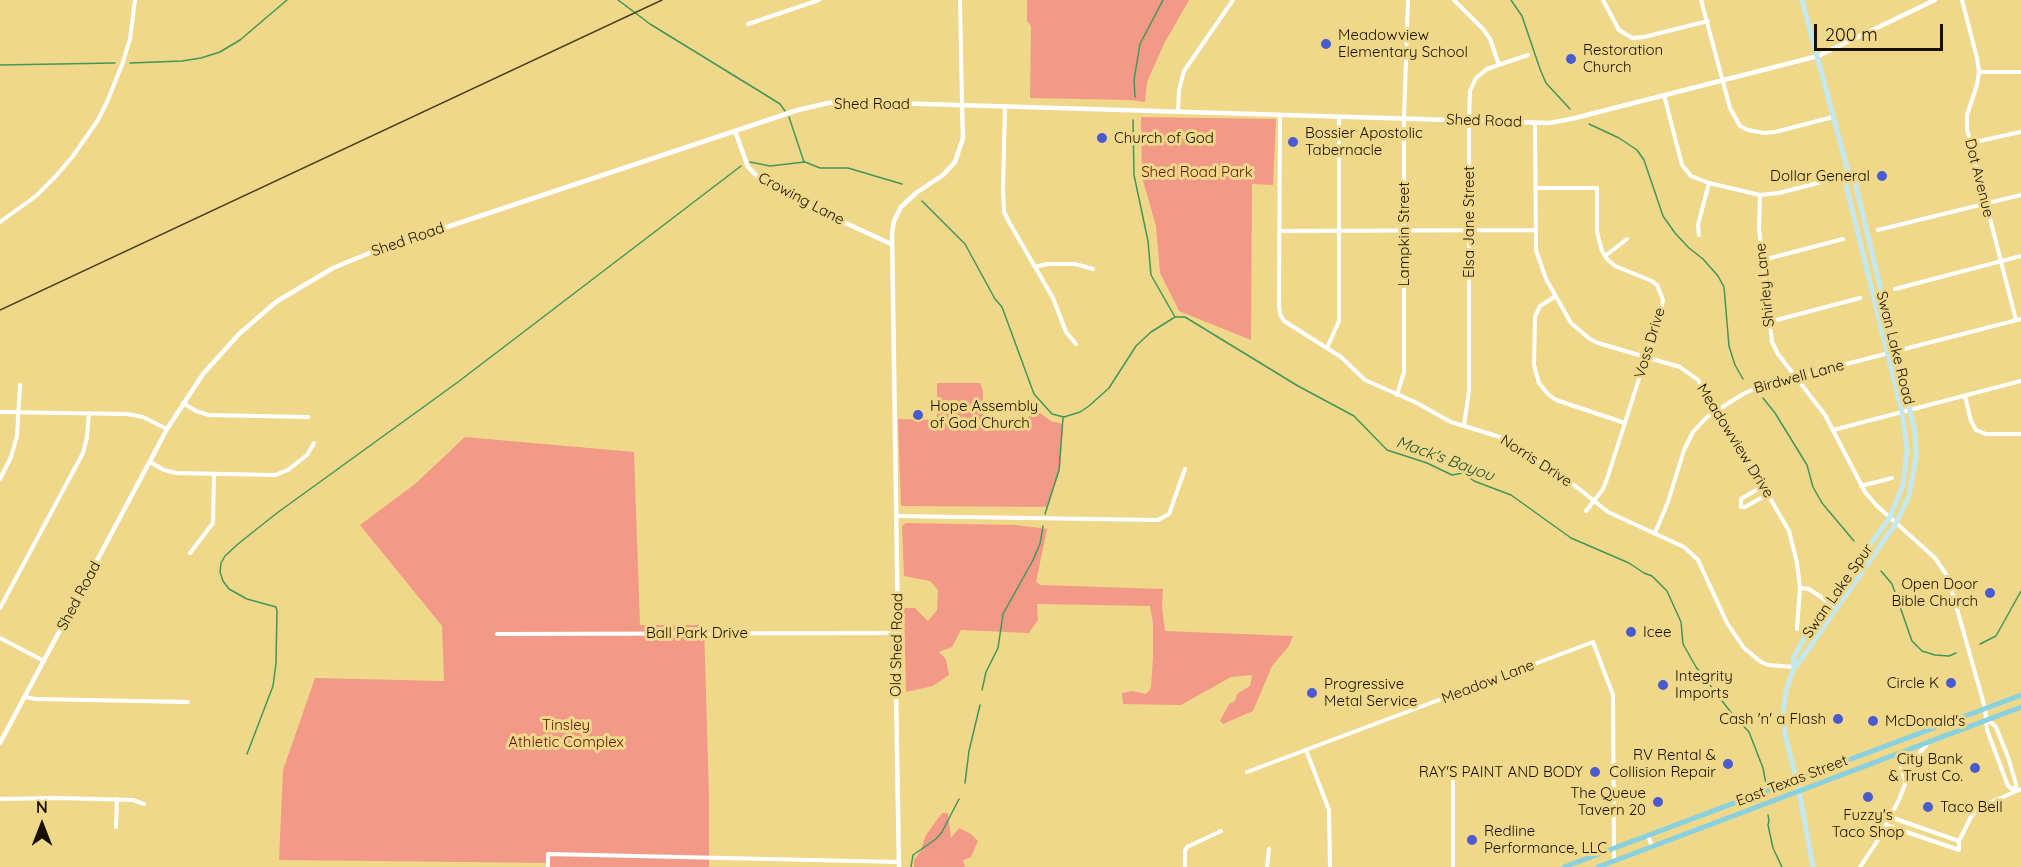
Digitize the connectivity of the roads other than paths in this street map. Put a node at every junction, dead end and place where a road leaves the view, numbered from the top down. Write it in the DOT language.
graph roads {
  1 [pos="135,0"];
  2 [pos="819,0"];
  3 [pos="960,0"];
  4 [pos="1233,0"];
  5 [pos="1408,0"];
  6 [pos="1454,0"];
  7 [pos="1603,0"];
  8 [pos="1701,0"];
  9 [pos="1802,0"];
  10 [pos="1935,0"];
  11 [pos="1962,0"];
  12 [pos="1708,21"];
  13 [pos="748,24"];
  14 [pos="1528,55"];
  15 [pos="1818,56"];
  16 [pos="1499,65"];
  17 [pos="1979,72"];
  18 [pos="2021,72"];
  19 [pos="1723,80"];
  20 [pos="1664,95"];
  21 [pos="962,105"];
  22 [pos="1005,106"];
  23 [pos="1178,112"];
  24 [pos="1280,115"];
  25 [pos="1339,117"];
  26 [pos="1834,117"];
  27 [pos="1404,118"];
  28 [pos="1469,121"];
  29 [pos="1535,123"];
  30 [pos="735,131"];
  31 [pos="2021,132"];
  32 [pos="1970,143"];
  33 [pos="1848,175"];
  34 [pos="1709,183"];
  35 [pos="1535,188"];
  36 [pos="1760,195"];
  37 [pos="2021,195"];
  38 [pos="1986,203"];
  39 [pos="0,222"];
  40 [pos="1340,230"];
  41 [pos="1404,230"];
  42 [pos="1469,230"];
  43 [pos="1535,230"];
  44 [pos="1878,230"];
  45 [pos="1280,231"];
  46 [pos="1699,235"];
  47 [pos="1627,239"];
  48 [pos="1843,239"];
  49 [pos="891,244"];
  50 [pos="1605,256"];
  51 [pos="2021,256"];
  52 [pos="1762,260"];
  53 [pos="2001,261"];
  54 [pos="1035,267"];
  55 [pos="1093,269"];
  56 [pos="1895,289"];
  57 [pos="1556,296"];
  58 [pos="1860,298"];
  59 [pos="2018,319"];
  60 [pos="1769,322"];
  61 [pos="1076,344"];
  62 [pos="1327,348"];
  63 [pos="1896,351"];
  64 [pos="1887,353"];
  65 [pos="1646,357"];
  66 [pos="1796,377"];
  67 [pos="2021,381"];
  68 [pos="20,385"];
  69 [pos="1397,395"];
  70 [pos="1965,396"];
  71 [pos="183,403"];
  72 [pos="1717,410"];
  73 [pos="1910,410"];
  74 [pos="0,412"];
  75 [pos="19,412"];
  76 [pos="1902,412"];
  77 [pos="89,413"];
  78 [pos="308,417"];
  79 [pos="1625,423"];
  80 [pos="1464,425"];
  81 [pos="168,429"];
  82 [pos="1833,430"];
  83 [pos="2021,434"];
  84 [pos="314,443"];
  85 [pos="150,462"];
  86 [pos="1185,469"];
  87 [pos="214,474"];
  88 [pos="1892,478"];
  89 [pos="0,479"];
  90 [pos="1763,486"];
  91 [pos="1862,486"];
  92 [pos="1768,494"];
  93 [pos="1594,501"];
  94 [pos="1586,511"];
  95 [pos="896,516"];
  96 [pos="1890,517"];
  97 [pos="1896,523"];
  98 [pos="1654,533"];
  99 [pos="190,553"];
  100 [pos="1800,588"];
  101 [pos="1828,602"];
  102 [pos="0,608"];
  103 [pos="1837,608"];
  104 [pos="1797,629"];
  105 [pos="898,633"];
  106 [pos="497,634"];
  107 [pos="0,638"];
  108 [pos="44,662"];
  109 [pos="1794,668"];
  110 [pos="2021,695"];
  111 [pos="25,697"];
  112 [pos="188,702"];
  113 [pos="2021,707"];
  114 [pos="1985,708"];
  115 [pos="1988,720"];
  116 [pos="1931,741"];
  117 [pos="0,743"];
  118 [pos="1306,750"];
  119 [pos="1897,754"];
  120 [pos="2008,757"];
  121 [pos="1999,760"];
  122 [pos="1247,772"];
  123 [pos="1453,774"];
  124 [pos="1795,779"];
  125 [pos="1905,784"];
  126 [pos="2021,789"];
  127 [pos="1798,791"];
  128 [pos="2015,791"];
  129 [pos="0,799"];
  130 [pos="117,799"];
  131 [pos="144,804"];
  132 [pos="1890,817"];
  133 [pos="1886,825"];
  134 [pos="116,827"];
  135 [pos="1221,831"];
  136 [pos="1934,832"];
  137 [pos="1648,835"];
  138 [pos="1931,841"];
  139 [pos="1959,841"];
  140 [pos="1652,847"];
  141 [pos="1613,848"];
  142 [pos="1269,849"];
  143 [pos="1614,861"];
  144 [pos="899,864"];
  145 [pos="548,867"];
  146 [pos="1185,867"];
  147 [pos="1267,867"];
  148 [pos="1330,867"];
  149 [pos="1454,867"];
  150 [pos="1564,867"];
  151 [pos="1598,867"];
  152 [pos="1813,867"];
  153 [pos="1860,867"];
  1 -- 39 [label="street"];
  2 -- 13 [label="street"];
  3 -- 21 [label="street"];
  4 -- 23 [label="street"];
  5 -- 27 [label="street, Lampkin Street"];
  6 -- 16 [label="street"];
  7 -- 12 [label="street"];
  8 -- 12 [label="street"];
  9 -- 15 [label="main road, Swan Lake Road"];
  10 -- 15 [label="street, Shed Road"];
  11 -- 17 [label="street, Dot Avenue"];
  12 -- 19 [label="street"];
  14 -- 16 [label="street, Elsa Jane Street"];
  15 -- 19 [label="street, Shed Road"];
  15 -- 26 [label="main road, Swan Lake Road"];
  16 -- 28 [label="street, Elsa Jane Street"];
  17 -- 18 [label="street"];
  17 -- 32 [label="street, Dot Avenue"];
  19 -- 20 [label="street, Shed Road"];
  19 -- 26 [label="street"];
  20 -- 29 [label="street, Shed Road"];
  20 -- 34 [label="street"];
  21 -- 22 [label="street, Shed Road"];
  21 -- 30 [label="street, Shed Road"];
  21 -- 49 [label="street, Old Shed Road"];
  22 -- 23 [label="street, Shed Road"];
  22 -- 54 [label="street"];
  23 -- 24 [label="street, Shed Road"];
  24 -- 25 [label="street, Shed Road"];
  24 -- 45 [label="street"];
  25 -- 27 [label="street, Shed Road"];
  25 -- 40 [label="street"];
  26 -- 33 [label="main road, Swan Lake Road"];
  27 -- 28 [label="street, Shed Road"];
  27 -- 41 [label="street, Lampkin Street"];
  28 -- 29 [label="street, Shed Road"];
  28 -- 42 [label="street, Elsa Jane Street"];
  29 -- 35 [label="street, Meadowview Drive"];
  30 -- 49 [label="street, Crowing Lane"];
  30 -- 71 [label="street, Shed Road"];
  31 -- 32 [label="street"];
  32 -- 38 [label="street, Dot Avenue"];
  33 -- 36 [label="street"];
  33 -- 63 [label="main road, Swan Lake Road"];
  33 -- 64 [label="main road, Swan Lake Road"];
  34 -- 36 [label="street"];
  34 -- 46 [label="street"];
  35 -- 43 [label="street, Meadowview Drive"];
  35 -- 50 [label="street"];
  36 -- 52 [label="street, Shirley Lane"];
  37 -- 38 [label="street"];
  38 -- 44 [label="street"];
  38 -- 53 [label="street, Dot Avenue"];
  40 -- 41 [label="street"];
  40 -- 45 [label="street"];
  40 -- 62 [label="street"];
  41 -- 42 [label="street"];
  41 -- 69 [label="street, Lampkin Street"];
  42 -- 43 [label="street"];
  42 -- 80 [label="street, Elsa Jane Street"];
  43 -- 57 [label="street, Meadowview Drive"];
  45 -- 62 [label="street, Norris Drive"];
  47 -- 50 [label="street"];
  48 -- 52 [label="street"];
  49 -- 95 [label="street, Old Shed Road"];
  50 -- 65 [label="street, Voss Drive"];
  51 -- 53 [label="street"];
  52 -- 60 [label="street, Shirley Lane"];
  53 -- 56 [label="street"];
  53 -- 59 [label="street, Dot Avenue"];
  54 -- 55 [label="street"];
  54 -- 61 [label="street"];
  57 -- 65 [label="street, Meadowview Drive"];
  57 -- 79 [label="street"];
  58 -- 60 [label="street"];
  59 -- 63 [label="street, Birdwell Lane"];
  60 -- 66 [label="street, Shirley Lane"];
  62 -- 69 [label="street, Norris Drive"];
  63 -- 64 [label="street, Birdwell Lane"];
  63 -- 73 [label="main road, Swan Lake Road"];
  64 -- 66 [label="street, Birdwell Lane"];
  64 -- 76 [label="main road, Swan Lake Road"];
  65 -- 72 [label="street, Meadowview Drive"];
  65 -- 79 [label="street, Voss Drive"];
  66 -- 72 [label="street, Birdwell Lane"];
  66 -- 82 [label="street, Shirley Lane"];
  67 -- 70 [label="street"];
  68 -- 75 [label="street"];
  69 -- 80 [label="street, Norris Drive"];
  70 -- 73 [label="street"];
  70 -- 83 [label="street"];
  71 -- 78 [label="street"];
  71 -- 81 [label="street, Shed Road"];
  72 -- 90 [label="street, Meadowview Drive"];
  72 -- 98 [label="street, Birdwell Lane"];
  73 -- 76 [label="street"];
  73 -- 97 [label="main road, Swan Lake Road"];
  74 -- 75 [label="street"];
  75 -- 77 [label="street"];
  75 -- 89 [label="street"];
  76 -- 82 [label="street"];
  76 -- 96 [label="main road, Swan Lake Road"];
  77 -- 81 [label="street"];
  77 -- 102 [label="street"];
  79 -- 93 [label="street, Voss Drive"];
  80 -- 93 [label="street, Norris Drive"];
  81 -- 85 [label="street, Shed Road"];
  82 -- 91 [label="street, Shirley Lane"];
  84 -- 87 [label="street"];
  85 -- 87 [label="street"];
  85 -- 108 [label="street, Shed Road"];
  86 -- 95 [label="street"];
  87 -- 99 [label="street"];
  88 -- 91 [label="street"];
  90 -- 92 [label="street, Meadowview Drive"];
  90 -- 92 [label="street"];
  91 -- 96 [label="street, Shirley Lane"];
  92 -- 100 [label="street, Meadowview Drive"];
  93 -- 94 [label="street, Voss Drive"];
  93 -- 98 [label="street, Norris Drive"];
  95 -- 105 [label="street, Old Shed Road"];
  96 -- 97 [label="street"];
  96 -- 101 [label="main road, Swan Lake Spur"];
  97 -- 103 [label="main road, Swan Lake Spur"];
  97 -- 114 [label="street"];
  98 -- 109 [label="street, Norris Drive"];
  100 -- 101 [label="street"];
  100 -- 104 [label="street, Meadowview Drive"];
  101 -- 103 [label="street"];
  101 -- 109 [label="main road, Swan Lake Spur"];
  103 -- 109 [label="main road, Swan Lake Spur"];
  105 -- 106 [label="street, Ball Park Drive"];
  105 -- 144 [label="street, Old Shed Road"];
  107 -- 108 [label="street"];
  108 -- 111 [label="street, Shed Road"];
  109 -- 124 [label="main road, Swan Lake Spur"];
  110 -- 114 [label="main road, East Texas Street"];
  111 -- 112 [label="street"];
  111 -- 117 [label="street, Shed Road"];
  113 -- 115 [label="main road, East Texas Street"];
  114 -- 115 [label="street"];
  114 -- 124 [label="main road, East Texas Street"];
  115 -- 116 [label="main road, East Texas Street"];
  115 -- 120 [label="street"];
  115 -- 121 [label="street"];
  116 -- 119 [label="main road, East Texas Street"];
  116 -- 125 [label="street"];
  118 -- 122 [label="street, Meadow Lane"];
  118 -- 141 [label="street, Meadow Lane"];
  118 -- 148 [label="street"];
  119 -- 125 [label="street"];
  119 -- 127 [label="main road, East Texas Street"];
  120 -- 121 [label="street"];
  120 -- 128 [label="street"];
  121 -- 128 [label="street"];
  123 -- 149 [label="street"];
  124 -- 127 [label="main road, Swan Lake Spur"];
  124 -- 137 [label="main road, East Texas Street"];
  125 -- 132 [label="street"];
  126 -- 128 [label="street"];
  127 -- 140 [label="main road, East Texas Street"];
  127 -- 152 [label="main road, Swan Lake Spur"];
  128 -- 139 [label="street"];
  129 -- 130 [label="street"];
  130 -- 131 [label="street"];
  130 -- 134 [label="street"];
  132 -- 133 [label="street"];
  132 -- 136 [label="street"];
  133 -- 138 [label="street"];
  133 -- 153 [label="street"];
  135 -- 146 [label="street"];
  136 -- 138 [label="street"];
  136 -- 139 [label="street"];
  137 -- 140 [label="street"];
  137 -- 141 [label="main road, East Texas Street"];
  138 -- 139 [label="street"];
  140 -- 143 [label="main road, East Texas Street"];
  141 -- 143 [label="street"];
  141 -- 150 [label="main road, East Texas Street"];
  142 -- 147 [label="street"];
  143 -- 151 [label="main road, East Texas Street"];
  144 -- 145 [label="street, Old Shed Road"];
}
